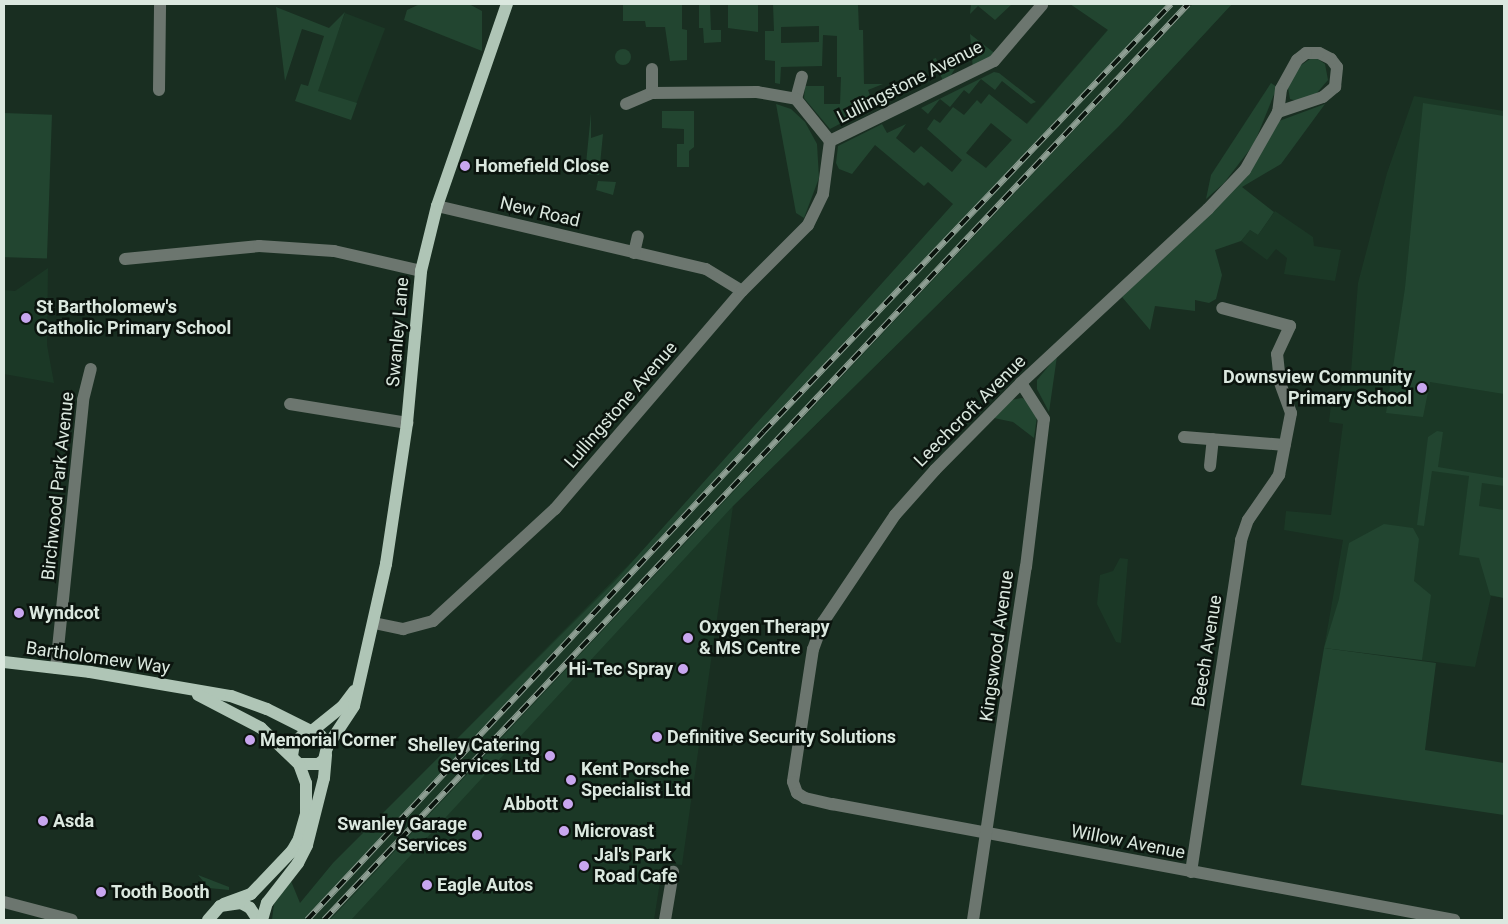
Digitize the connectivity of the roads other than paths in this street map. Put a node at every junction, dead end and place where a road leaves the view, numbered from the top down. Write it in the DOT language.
graph roads {
  1 [pos="160,4"];
  2 [pos="505,4"];
  3 [pos="1042,5"];
  4 [pos="652,69"];
  5 [pos="802,77"];
  6 [pos="159,90"];
  7 [pos="652,93"];
  8 [pos="796,98"];
  9 [pos="626,104"];
  10 [pos="1278,112"];
  11 [pos="830,141"];
  12 [pos="438,206"];
  13 [pos="638,236"];
  14 [pos="634,253"];
  15 [pos="125,259"];
  16 [pos="421,271"];
  17 [pos="742,291"];
  18 [pos="1222,308"];
  19 [pos="91,369"];
  20 [pos="1021,383"];
  21 [pos="290,404"];
  22 [pos="407,423"];
  23 [pos="1184,437"];
  24 [pos="1213,439"];
  25 [pos="1285,446"];
  26 [pos="1210,466"];
  27 [pos="374,624"];
  28 [pos="4,662"];
  29 [pos="56,668"];
  30 [pos="362,673"];
  31 [pos="187,689"];
  32 [pos="309,731"];
  33 [pos="327,750"];
  34 [pos="296,760"];
  35 [pos="797,793"];
  36 [pos="987,833"];
  37 [pos="673,872"];
  38 [pos="1191,872"];
  39 [pos="4,902"];
  40 [pos="224,904"];
  41 [pos="22,915"];
  42 [pos="72,920"];
  43 [pos="208,920"];
  44 [pos="260,920"];
  45 [pos="665,920"];
  46 [pos="973,920"];
  47 [pos="1454,920"];
  1 -- 6 [label="street"];
  2 -- 12 [label="main road, Swanley Lane"];
  3 -- 11 [label="street, Lullingstone Avenue"];
  4 -- 7 [label="street"];
  5 -- 8 [label="street"];
  7 -- 8 [label="street"];
  7 -- 9 [label="street"];
  8 -- 11 [label="street, Lullingstone Avenue"];
  10 -- 10 [label="street, Leechcroft Avenue"];
  10 -- 20 [label="street, Leechcroft Avenue"];
  11 -- 17 [label="street, Lullingstone Avenue"];
  12 -- 14 [label="street, New Road"];
  12 -- 16 [label="main road, Swanley Lane"];
  13 -- 14 [label="street"];
  14 -- 17 [label="street, New Road"];
  15 -- 16 [label="street"];
  16 -- 22 [label="main road, Swanley Lane"];
  17 -- 27 [label="street, Lullingstone Avenue"];
  18 -- 25 [label="street, Beech Avenue"];
  19 -- 29 [label="street, Birchwood Park Avenue"];
  20 -- 35 [label="street, Leechcroft Avenue"];
  20 -- 36 [label="street, Kingswood Avenue"];
  21 -- 22 [label="street"];
  22 -- 27 [label="main road, Swanley Lane"];
  23 -- 24 [label="street"];
  24 -- 25 [label="street"];
  24 -- 26 [label="street"];
  25 -- 38 [label="street, Beech Avenue"];
  27 -- 30 [label="main road, Swanley Lane"];
  28 -- 29 [label="main road, Bartholomew Way"];
  29 -- 31 [label="main road, Bartholomew Way"];
  30 -- 32 [label="main road, Swanley Lane"];
  30 -- 33 [label="main road, Swanley Lane"];
  31 -- 32 [label="main road, Bartholomew Way"];
  31 -- 34 [label="main road, Bartholomew Way"];
  32 -- 33 [label="main road, Bartholomew Way"];
  32 -- 34 [label="main road"];
  33 -- 34 [label="main road"];
  33 -- 44 [label="main road, Swanley Lane"];
  34 -- 40 [label="main road"];
  35 -- 36 [label="street, Willow Avenue"];
  36 -- 38 [label="street, Willow Avenue"];
  36 -- 46 [label="street, Kingswood Avenue"];
  37 -- 45 [label="street"];
  38 -- 47 [label="street, Willow Avenue"];
  39 -- 41 [label="street"];
  40 -- 43 [label="main road"];
  40 -- 44 [label="main road"];
  41 -- 42 [label="street"];
}
